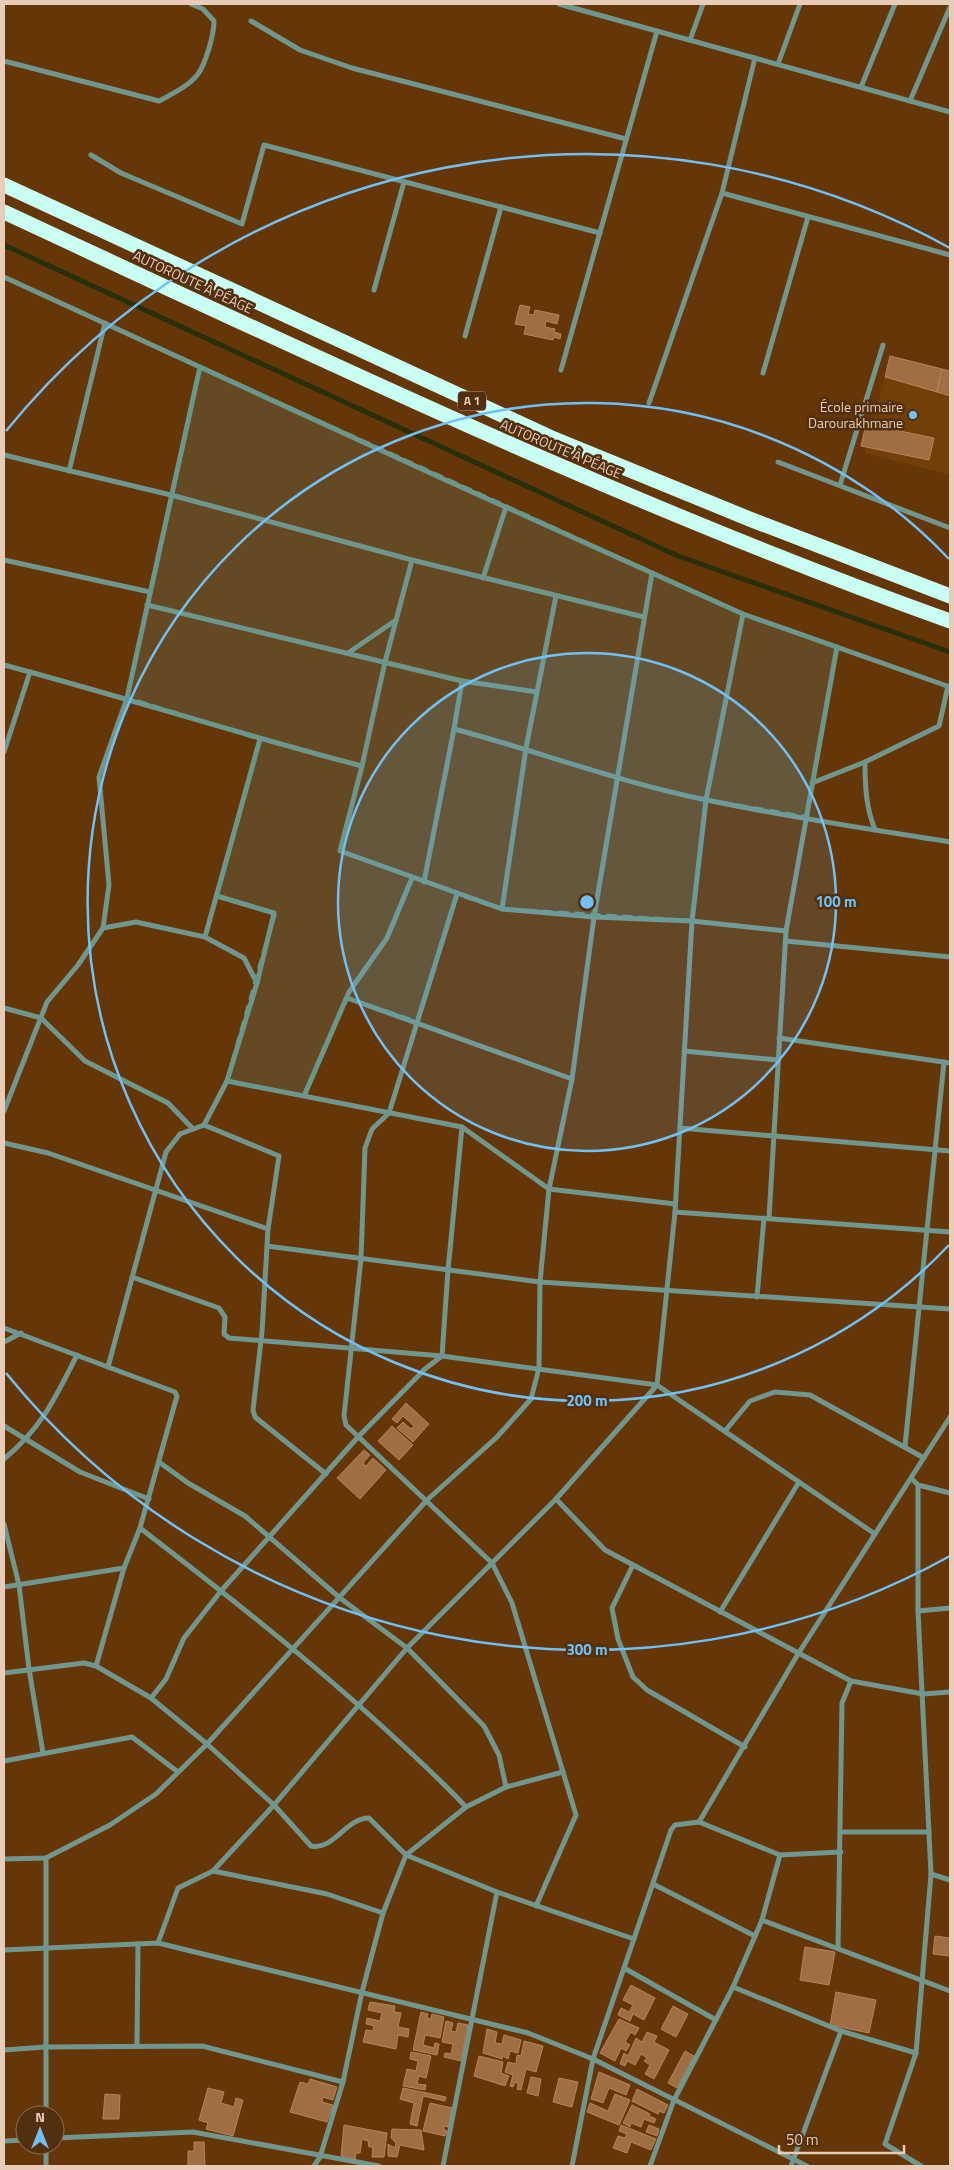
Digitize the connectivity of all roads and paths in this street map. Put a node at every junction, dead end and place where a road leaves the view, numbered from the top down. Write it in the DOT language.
graph roads {
  1 [pos="191,4"];
  2 [pos="559,4"];
  3 [pos="703,4"];
  4 [pos="800,4"];
  5 [pos="895,4"];
  6 [pos="950,7"];
  7 [pos="251,21"];
  8 [pos="657,31"];
  9 [pos="690,40"];
  10 [pos="755,58"];
  11 [pos="4,61"];
  12 [pos="778,64"];
  13 [pos="861,87"];
  14 [pos="910,101"];
  15 [pos="950,112"];
  16 [pos="626,139"];
  17 [pos="91,155"];
  18 [pos="404,182"];
  19 [pos="4,184"];
  20 [pos="722,193"];
  21 [pos="501,207"];
  22 [pos="4,212"];
  23 [pos="808,217"];
  24 [pos="600,233"];
  25 [pos="950,255"];
  26 [pos="4,276"];
  27 [pos="374,290"];
  28 [pos="104,323"];
  29 [pos="465,336"];
  30 [pos="884,346"];
  31 [pos="200,367"];
  32 [pos="561,370"];
  33 [pos="763,373"];
  34 [pos="649,404"];
  35 [pos="4,455"];
  36 [pos="778,462"];
  37 [pos="68,470"];
  38 [pos="840,485"];
  39 [pos="171,495"];
  40 [pos="506,507"];
  41 [pos="950,528"];
  42 [pos="4,560"];
  43 [pos="412,560"];
  44 [pos="652,573"];
  45 [pos="483,578"];
  46 [pos="150,592"];
  47 [pos="556,596"];
  48 [pos="950,596"];
  49 [pos="147,606"];
  50 [pos="743,614"];
  51 [pos="644,617"];
  52 [pos="396,620"];
  53 [pos="950,621"];
  54 [pos="837,647"];
  55 [pos="348,653"];
  56 [pos="385,662"];
  57 [pos="4,665"];
  58 [pos="30,672"];
  59 [pos="462,680"];
  60 [pos="949,686"];
  61 [pos="537,692"];
  62 [pos="127,698"];
  63 [pos="454,729"];
  64 [pos="260,739"];
  65 [pos="526,748"];
  66 [pos="4,752"];
  67 [pos="865,762"];
  68 [pos="362,766"];
  69 [pos="616,777"];
  70 [pos="812,783"];
  71 [pos="706,800"];
  72 [pos="806,818"];
  73 [pos="875,830"];
  74 [pos="950,842"];
  75 [pos="412,878"];
  76 [pos="424,882"];
  77 [pos="457,894"];
  78 [pos="216,896"];
  79 [pos="502,909"];
  80 [pos="594,917"];
  81 [pos="692,921"];
  82 [pos="104,928"];
  83 [pos="786,931"];
  84 [pos="205,937"];
  85 [pos="786,940"];
  86 [pos="950,957"];
  87 [pos="256,983"];
  88 [pos="346,998"];
  89 [pos="4,1008"];
  90 [pos="41,1018"];
  91 [pos="417,1022"];
  92 [pos="779,1038"];
  93 [pos="684,1051"];
  94 [pos="778,1060"];
  95 [pos="944,1062"];
  96 [pos="950,1063"];
  97 [pos="572,1078"];
  98 [pos="227,1081"];
  99 [pos="304,1096"];
  100 [pos="4,1111"];
  101 [pos="389,1112"];
  102 [pos="204,1125"];
  103 [pos="462,1127"];
  104 [pos="193,1128"];
  105 [pos="680,1128"];
  106 [pos="774,1135"];
  107 [pos="4,1143"];
  108 [pos="935,1149"];
  109 [pos="950,1150"];
  110 [pos="549,1189"];
  111 [pos="156,1190"];
  112 [pos="675,1204"];
  113 [pos="674,1212"];
  114 [pos="766,1218"];
  115 [pos="927,1228"];
  116 [pos="268,1229"];
  117 [pos="950,1232"];
  118 [pos="267,1246"];
  119 [pos="360,1258"];
  120 [pos="448,1270"];
  121 [pos="132,1277"];
  122 [pos="540,1282"];
  123 [pos="666,1291"];
  124 [pos="757,1297"];
  125 [pos="919,1307"];
  126 [pos="950,1309"];
  127 [pos="4,1328"];
  128 [pos="21,1333"];
  129 [pos="261,1340"];
  130 [pos="4,1342"];
  131 [pos="352,1347"];
  132 [pos="77,1355"];
  133 [pos="442,1356"];
  134 [pos="108,1367"];
  135 [pos="539,1368"];
  136 [pos="657,1385"];
  137 [pos="950,1417"];
  138 [pos="4,1426"];
  139 [pos="725,1431"];
  140 [pos="358,1437"];
  141 [pos="26,1441"];
  142 [pos="905,1446"];
  143 [pos="924,1458"];
  144 [pos="4,1460"];
  145 [pos="159,1462"];
  146 [pos="326,1474"];
  147 [pos="911,1478"];
  148 [pos="799,1482"];
  149 [pos="918,1485"];
  150 [pos="950,1493"];
  151 [pos="149,1499"];
  152 [pos="556,1499"];
  153 [pos="427,1500"];
  154 [pos="4,1524"];
  155 [pos="140,1528"];
  156 [pos="875,1534"];
  157 [pos="270,1538"];
  158 [pos="492,1564"];
  159 [pos="633,1565"];
  160 [pos="124,1568"];
  161 [pos="19,1585"];
  162 [pos="4,1587"];
  163 [pos="221,1591"];
  164 [pos="340,1598"];
  165 [pos="950,1608"];
  166 [pos="918,1611"];
  167 [pos="720,1612"];
  168 [pos="292,1648"];
  169 [pos="407,1648"];
  170 [pos="798,1654"];
  171 [pos="96,1666"];
  172 [pos="28,1669"];
  173 [pos="4,1673"];
  174 [pos="851,1681"];
  175 [pos="950,1692"];
  176 [pos="923,1694"];
  177 [pos="151,1698"];
  178 [pos="358,1704"];
  179 [pos="207,1744"];
  180 [pos="745,1747"];
  181 [pos="43,1753"];
  182 [pos="4,1761"];
  183 [pos="178,1772"];
  184 [pos="563,1772"];
  185 [pos="506,1787"];
  186 [pos="274,1805"];
  187 [pos="466,1807"];
  188 [pos="699,1822"];
  189 [pos="841,1832"];
  190 [pos="929,1832"];
  191 [pos="841,1852"];
  192 [pos="406,1855"];
  193 [pos="780,1856"];
  194 [pos="46,1858"];
  195 [pos="4,1859"];
  196 [pos="213,1871"];
  197 [pos="931,1874"];
  198 [pos="950,1880"];
  199 [pos="653,1884"];
  200 [pos="497,1892"];
  201 [pos="536,1906"];
  202 [pos="383,1913"];
  203 [pos="762,1920"];
  204 [pos="755,1936"];
  205 [pos="634,1939"];
  206 [pos="158,1943"];
  207 [pos="138,1944"];
  208 [pos="45,1948"];
  209 [pos="838,1948"];
  210 [pos="4,1950"];
  211 [pos="624,1968"];
  212 [pos="923,1979"];
  213 [pos="733,1987"];
  214 [pos="950,1991"];
  215 [pos="362,1992"];
  216 [pos="473,2018"];
  217 [pos="716,2020"];
  218 [pos="841,2031"];
  219 [pos="137,2046"];
  220 [pos="45,2047"];
  221 [pos="4,2050"];
  222 [pos="916,2053"];
  223 [pos="593,2059"];
  224 [pos="343,2082"];
  225 [pos="674,2100"];
  226 [pos="46,2105"];
  227 [pos="65,2138"];
  228 [pos="320,2157"];
  229 [pos="793,2160"];
  230 [pos="314,2166"];
  231 [pos="379,2166"];
  232 [pos="443,2166"];
  233 [pos="572,2166"];
  234 [pos="650,2166"];
  235 [pos="791,2166"];
  236 [pos="807,2166"];
  237 [pos="921,2166"];
  1 -- 11 [label="street"];
  2 -- 8 [label="street"];
  3 -- 9 [label="street"];
  4 -- 12 [label="street"];
  5 -- 13 [label="street"];
  6 -- 14 [label="street"];
  7 -- 16 [label="street"];
  8 -- 9 [label="street"];
  8 -- 16 [label="street"];
  9 -- 10 [label="street"];
  10 -- 12 [label="street"];
  10 -- 20 [label="street"];
  12 -- 13 [label="street"];
  13 -- 14 [label="street"];
  14 -- 15 [label="street"];
  16 -- 24 [label="street"];
  17 -- 18 [label="street"];
  18 -- 21 [label="street"];
  18 -- 27 [label="street"];
  19 -- 48 [label="highway, A 1"];
  20 -- 23 [label="street"];
  20 -- 34 [label="street"];
  21 -- 24 [label="street"];
  21 -- 29 [label="street"];
  22 -- 53 [label="highway, AUTOROUTE À PÉAGE / A 1"];
  23 -- 25 [label="street"];
  23 -- 33 [label="street"];
  24 -- 32 [label="street"];
  26 -- 28 [label="street"];
  28 -- 31 [label="street"];
  28 -- 37 [label="street"];
  30 -- 38 [label="street"];
  31 -- 39 [label="street"];
  31 -- 40 [label="street"];
  35 -- 37 [label="street"];
  36 -- 38 [label="street"];
  37 -- 39 [label="street"];
  38 -- 41 [label="street"];
  39 -- 43 [label="street"];
  39 -- 46 [label="street"];
  40 -- 44 [label="street"];
  40 -- 45 [label="street"];
  42 -- 46 [label="street"];
  43 -- 45 [label="street"];
  43 -- 52 [label="street"];
  44 -- 50 [label="street"];
  44 -- 51 [label="street"];
  45 -- 47 [label="street"];
  46 -- 49 [label="street"];
  47 -- 51 [label="street"];
  47 -- 61 [label="street"];
  49 -- 55 [label="street"];
  49 -- 62 [label="street"];
  50 -- 54 [label="street"];
  50 -- 71 [label="street"];
  51 -- 69 [label="street"];
  52 -- 55 [label="street"];
  52 -- 56 [label="street"];
  54 -- 60 [label="street"];
  54 -- 70 [label="street"];
  55 -- 56 [label="street"];
  56 -- 59 [label="street"];
  56 -- 68 [label="street"];
  57 -- 58 [label="street"];
  58 -- 62 [label="street"];
  58 -- 66 [label="street"];
  59 -- 61 [label="street"];
  59 -- 63 [label="street"];
  60 -- 67 [label="street"];
  61 -- 65 [label="street"];
  62 -- 64 [label="street"];
  62 -- 82 [label="street"];
  63 -- 65 [label="street"];
  63 -- 76 [label="street"];
  64 -- 68 [label="street"];
  64 -- 78 [label="street"];
  65 -- 69 [label="street"];
  65 -- 79 [label="street"];
  67 -- 70 [label="street"];
  67 -- 73 [label="street"];
  68 -- 75 [label="street"];
  69 -- 71 [label="street"];
  69 -- 80 [label="street"];
  70 -- 72 [label="street"];
  71 -- 72 [label="street"];
  71 -- 81 [label="street"];
  72 -- 73 [label="street"];
  72 -- 83 [label="street"];
  73 -- 74 [label="street"];
  75 -- 76 [label="street"];
  75 -- 88 [label="street"];
  76 -- 77 [label="street"];
  77 -- 79 [label="street"];
  77 -- 91 [label="street"];
  78 -- 84 [label="street"];
  78 -- 87 [label="street"];
  79 -- 80 [label="street"];
  80 -- 81 [label="street"];
  80 -- 97 [label="street"];
  81 -- 83 [label="street"];
  81 -- 93 [label="street"];
  82 -- 84 [label="street"];
  82 -- 90 [label="street"];
  83 -- 85 [label="street"];
  84 -- 87 [label="street"];
  85 -- 86 [label="street"];
  85 -- 92 [label="street"];
  87 -- 98 [label="street"];
  88 -- 91 [label="street"];
  88 -- 99 [label="street"];
  89 -- 90 [label="street"];
  90 -- 100 [label="street"];
  90 -- 104 [label="street"];
  91 -- 97 [label="street"];
  91 -- 101 [label="street"];
  92 -- 94 [label="street"];
  92 -- 95 [label="street"];
  93 -- 94 [label="street"];
  93 -- 105 [label="street"];
  94 -- 106 [label="street"];
  95 -- 96 [label="street"];
  95 -- 108 [label="street"];
  97 -- 110 [label="street"];
  98 -- 99 [label="street"];
  98 -- 102 [label="street"];
  99 -- 101 [label="street"];
  101 -- 103 [label="street"];
  101 -- 119 [label="street"];
  102 -- 104 [label="street"];
  102 -- 116 [label="street"];
  103 -- 110 [label="street"];
  103 -- 120 [label="street"];
  104 -- 111 [label="street"];
  105 -- 106 [label="street"];
  105 -- 112 [label="street"];
  106 -- 108 [label="street"];
  106 -- 114 [label="street"];
  107 -- 111 [label="street"];
  108 -- 109 [label="street"];
  108 -- 115 [label="street"];
  110 -- 112 [label="street"];
  110 -- 122 [label="street"];
  111 -- 116 [label="street"];
  111 -- 121 [label="street"];
  112 -- 113 [label="street"];
  113 -- 114 [label="street"];
  113 -- 123 [label="street"];
  114 -- 115 [label="street"];
  114 -- 124 [label="street"];
  115 -- 117 [label="street"];
  115 -- 125 [label="street"];
  116 -- 118 [label="street"];
  118 -- 119 [label="street"];
  118 -- 129 [label="street"];
  119 -- 120 [label="street"];
  119 -- 131 [label="street"];
  120 -- 122 [label="street"];
  120 -- 133 [label="street"];
  121 -- 129 [label="street"];
  121 -- 134 [label="street"];
  122 -- 123 [label="street"];
  122 -- 135 [label="street"];
  123 -- 124 [label="street"];
  123 -- 136 [label="street"];
  124 -- 125 [label="street"];
  125 -- 126 [label="street"];
  125 -- 142 [label="street"];
  127 -- 128 [label="street"];
  128 -- 130 [label="street"];
  128 -- 132 [label="street"];
  129 -- 131 [label="street"];
  129 -- 146 [label="street"];
  131 -- 133 [label="street"];
  131 -- 140 [label="street"];
  132 -- 134 [label="street"];
  132 -- 141 [label="street"];
  133 -- 135 [label="street"];
  133 -- 140 [label="street"];
  134 -- 145 [label="street"];
  135 -- 136 [label="street"];
  135 -- 153 [label="street"];
  136 -- 139 [label="street"];
  136 -- 152 [label="street"];
  137 -- 143 [label="street"];
  138 -- 141 [label="street"];
  139 -- 142 [label="street"];
  139 -- 148 [label="street"];
  140 -- 146 [label="street"];
  140 -- 153 [label="street"];
  141 -- 144 [label="street"];
  141 -- 151 [label="street"];
  142 -- 143 [label="street"];
  143 -- 147 [label="street"];
  145 -- 151 [label="street"];
  145 -- 157 [label="street"];
  146 -- 157 [label="street"];
  147 -- 149 [label="street"];
  147 -- 156 [label="street"];
  148 -- 156 [label="street"];
  148 -- 167 [label="street"];
  149 -- 150 [label="street"];
  149 -- 166 [label="street"];
  151 -- 155 [label="street"];
  152 -- 158 [label="street"];
  152 -- 159 [label="street"];
  153 -- 158 [label="street"];
  153 -- 164 [label="street"];
  154 -- 161 [label="street"];
  155 -- 160 [label="street"];
  155 -- 163 [label="street"];
  156 -- 170 [label="street"];
  157 -- 163 [label="street"];
  157 -- 164 [label="street"];
  158 -- 169 [label="street"];
  158 -- 184 [label="street"];
  159 -- 167 [label="street"];
  159 -- 180 [label="street"];
  160 -- 161 [label="street"];
  160 -- 171 [label="street"];
  161 -- 162 [label="street"];
  161 -- 172 [label="street"];
  163 -- 168 [label="street"];
  163 -- 177 [label="street"];
  164 -- 168 [label="street"];
  164 -- 169 [label="street"];
  165 -- 166 [label="street"];
  166 -- 176 [label="street"];
  167 -- 170 [label="street"];
  168 -- 178 [label="street"];
  168 -- 179 [label="street"];
  169 -- 178 [label="street"];
  169 -- 185 [label="street"];
  170 -- 174 [label="street"];
  170 -- 180 [label="street"];
  171 -- 172 [label="street"];
  171 -- 177 [label="street"];
  172 -- 173 [label="street"];
  172 -- 181 [label="street"];
  174 -- 176 [label="street"];
  174 -- 189 [label="street"];
  175 -- 176 [label="street"];
  176 -- 190 [label="street"];
  177 -- 179 [label="street"];
  178 -- 186 [label="street"];
  178 -- 187 [label="street"];
  179 -- 183 [label="street"];
  179 -- 186 [label="street"];
  180 -- 188 [label="street"];
  181 -- 182 [label="street"];
  181 -- 183 [label="street"];
  183 -- 194 [label="street"];
  184 -- 185 [label="street"];
  184 -- 201 [label="street"];
  185 -- 187 [label="street"];
  186 -- 192 [label="street"];
  186 -- 196 [label="street"];
  187 -- 192 [label="street"];
  188 -- 193 [label="street"];
  188 -- 199 [label="street"];
  189 -- 190 [label="street"];
  189 -- 191 [label="street"];
  190 -- 197 [label="street"];
  191 -- 193 [label="street"];
  191 -- 209 [label="street"];
  192 -- 200 [label="street"];
  192 -- 202 [label="street"];
  193 -- 203 [label="street"];
  194 -- 195 [label="street"];
  194 -- 208 [label="street"];
  196 -- 202 [label="street"];
  196 -- 206 [label="street"];
  197 -- 198 [label="street"];
  197 -- 212 [label="street"];
  199 -- 204 [label="street"];
  199 -- 205 [label="street"];
  200 -- 201 [label="street"];
  200 -- 216 [label="street"];
  201 -- 205 [label="street"];
  202 -- 215 [label="street"];
  203 -- 204 [label="street"];
  203 -- 209 [label="street"];
  204 -- 213 [label="street"];
  205 -- 211 [label="street"];
  206 -- 207 [label="street"];
  206 -- 215 [label="street"];
  207 -- 208 [label="street"];
  207 -- 219 [label="street"];
  208 -- 210 [label="street"];
  208 -- 220 [label="street"];
  209 -- 212 [label="street"];
  211 -- 217 [label="street"];
  211 -- 223 [label="street"];
  212 -- 214 [label="street"];
  212 -- 222 [label="street"];
  213 -- 217 [label="street"];
  213 -- 218 [label="street"];
  215 -- 216 [label="street"];
  215 -- 224 [label="street"];
  216 -- 223 [label="street"];
  216 -- 232 [label="street"];
  217 -- 225 [label="street"];
  218 -- 222 [label="street"];
  218 -- 229 [label="street"];
  219 -- 220 [label="street"];
  219 -- 224 [label="street"];
  220 -- 221 [label="street"];
  220 -- 226 [label="street"];
  222 -- 237 [label="street"];
  223 -- 225 [label="street"];
  223 -- 233 [label="street"];
  224 -- 228 [label="street"];
  225 -- 229 [label="street"];
  225 -- 234 [label="street"];
  227 -- 228 [label="street"];
  228 -- 230 [label="street"];
  228 -- 231 [label="street"];
  229 -- 235 [label="street"];
  229 -- 236 [label="street"];
}
